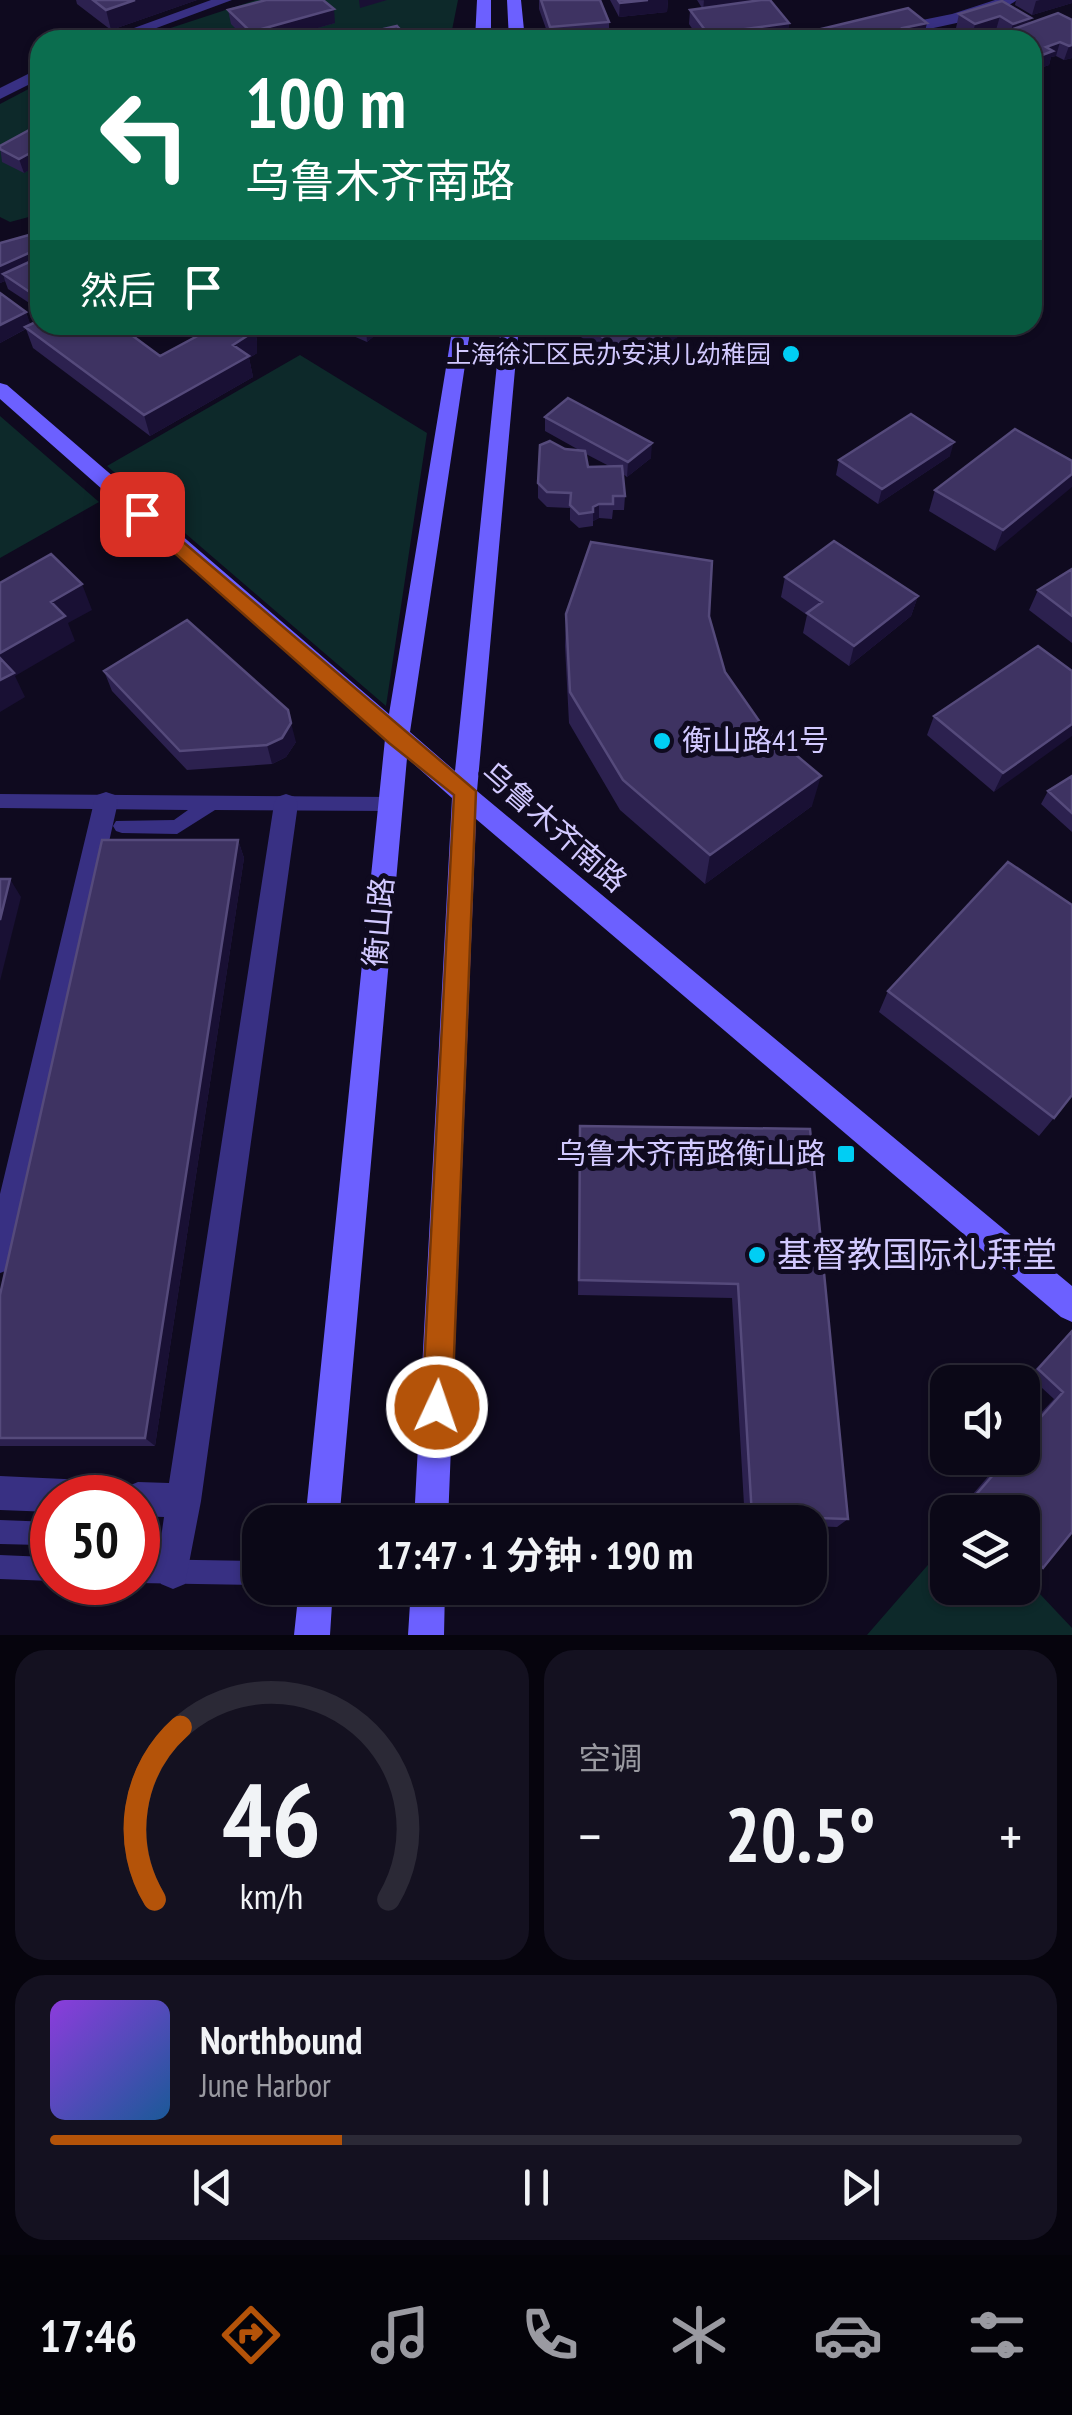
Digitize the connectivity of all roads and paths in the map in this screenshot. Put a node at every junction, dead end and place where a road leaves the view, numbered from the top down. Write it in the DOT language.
graph roads {
  1 [pos="225,0"];
  2 [pos="484,0"];
  3 [pos="514,0"];
  4 [pos="1010,0"];
  5 [pos="138,30"];
  6 [pos="483,30"];
  7 [pos="516,30"];
  8 [pos="887,30"];
  9 [pos="30,78"];
  10 [pos="0,94"];
  11 [pos="460,335"];
  12 [pos="509,335"];
  13 [pos="0,389"];
  14 [pos="397,737"];
  15 [pos="465,791"];
  16 [pos="0,801"];
  17 [pos="106,802"];
  18 [pos="211,803"];
  19 [pos="286,804"];
  20 [pos="390,804"];
  21 [pos="122,826"];
  22 [pos="0,1258"];
  23 [pos="1072,1306"];
  24 [pos="0,1493"];
  25 [pos="30,1494"];
  26 [pos="160,1500"];
  27 [pos="184,1501"];
  28 [pos="324,1505"];
  29 [pos="432,1505"];
  30 [pos="0,1532"];
  31 [pos="30,1533"];
  32 [pos="0,1567"];
  33 [pos="30,1568"];
  34 [pos="160,1572"];
  35 [pos="174,1572"];
  36 [pos="242,1573"];
  37 [pos="315,1605"];
  38 [pos="427,1605"];
  39 [pos="312,1635"];
  40 [pos="426,1635"];
  1 -- 5 [label="street"];
  2 -- 6 [label="main road"];
  3 -- 7 [label="main road"];
  4 -- 8 [label="street"];
  9 -- 10 [label="street"];
  11 -- 14 [label="main road, 衡山路"];
  12 -- 15 [label="main road"];
  13 -- 14 [label="main road, 乌鲁木齐南路"];
  14 -- 15 [label="main road, 乌鲁木齐南路"];
  14 -- 20 [label="main road, 衡山路"];
  15 -- 23 [label="main road, 乌鲁木齐南路"];
  15 -- 29 [label="main road"];
  16 -- 17 [label="lane"];
  17 -- 18 [label="lane"];
  17 -- 22 [label="street"];
  18 -- 19 [label="lane"];
  18 -- 21 [label="lane"];
  19 -- 20 [label="lane"];
  19 -- 27 [label="street"];
  20 -- 28 [label="main road, 衡山路"];
  24 -- 25 [label="street"];
  26 -- 27 [label="street"];
  27 -- 35 [label="street"];
  30 -- 31 [label="lane"];
  32 -- 33 [label="lane"];
  34 -- 35 [label="lane"];
  35 -- 36 [label="lane"];
  37 -- 39 [label="main road"];
  38 -- 40 [label="main road"];
}
